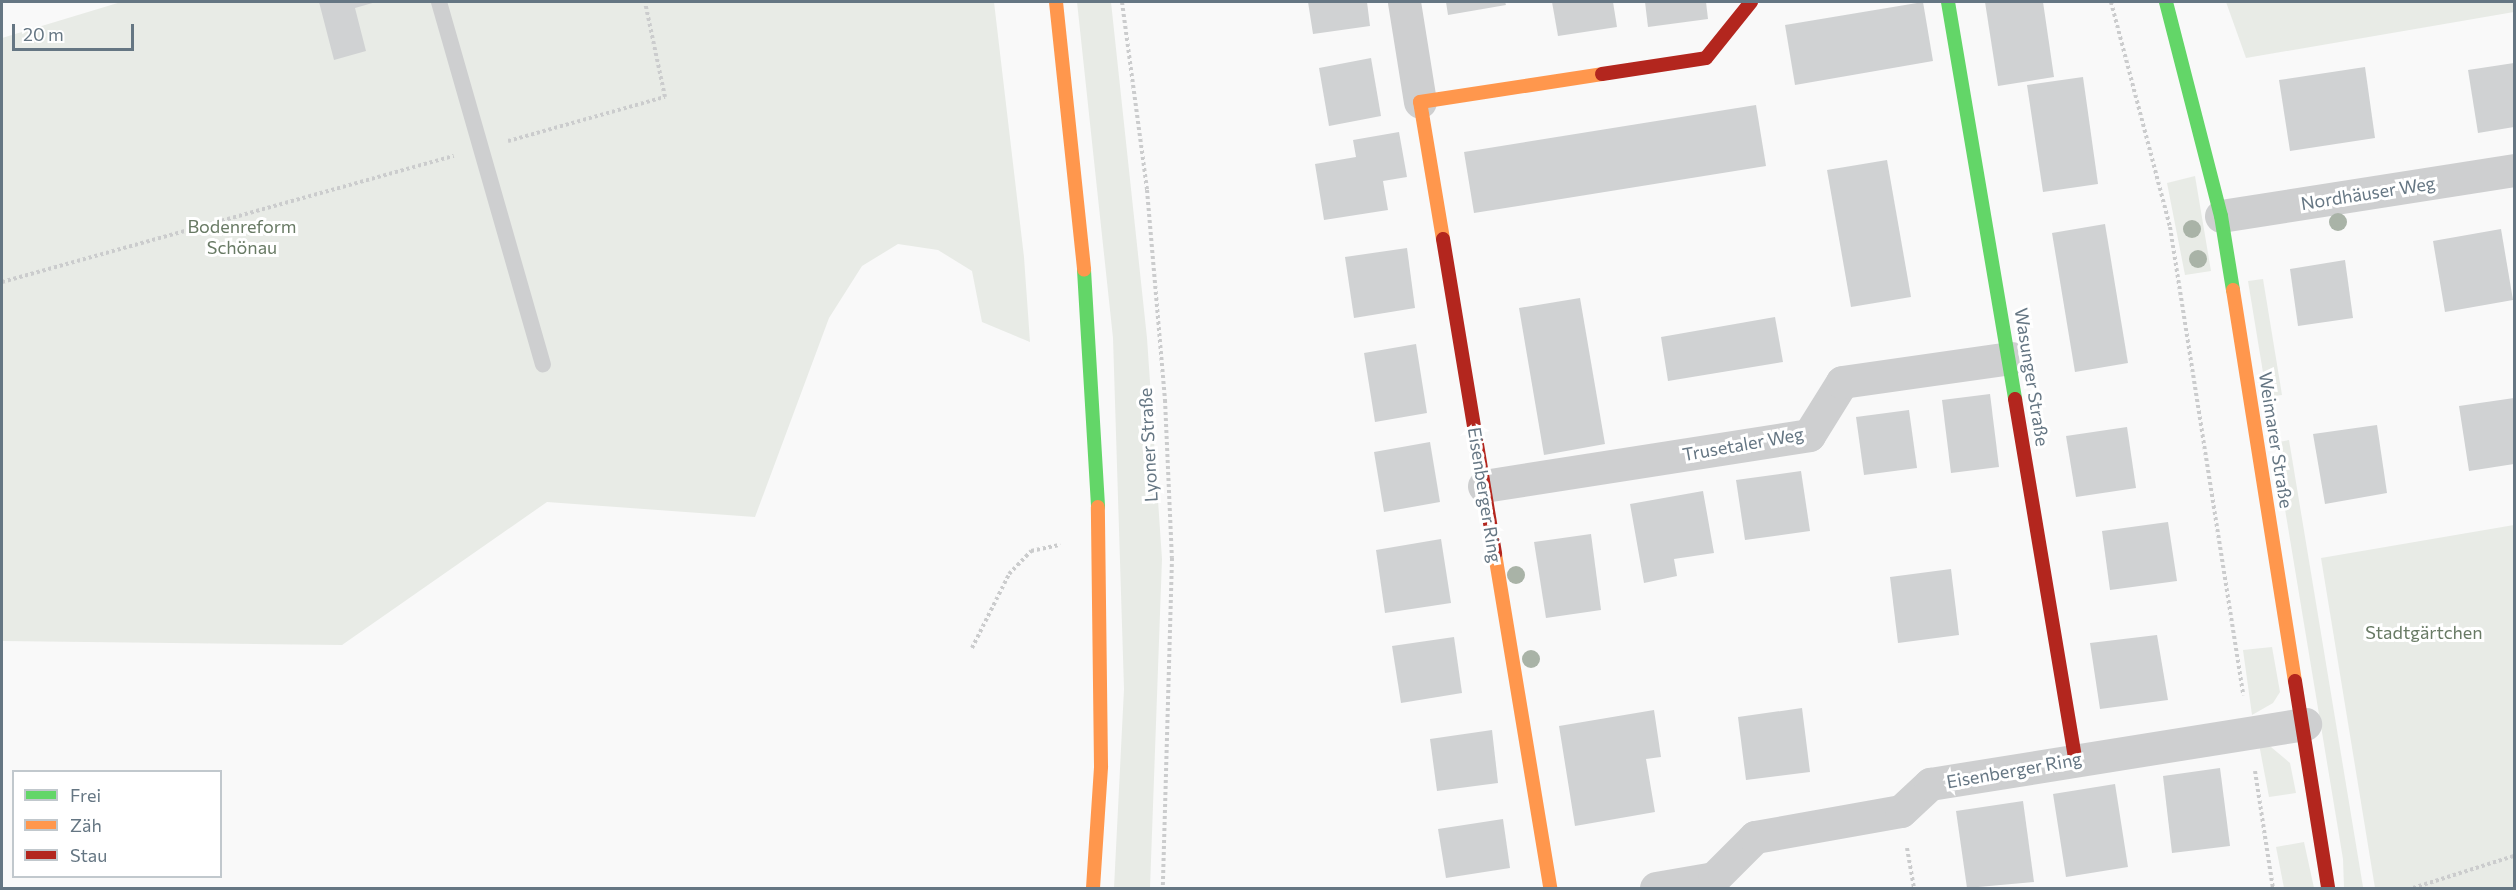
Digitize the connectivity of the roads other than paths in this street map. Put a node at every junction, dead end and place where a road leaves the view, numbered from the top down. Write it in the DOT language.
graph roads {
  1 [pos="439,2"];
  2 [pos="1056,2"];
  3 [pos="1404,2"];
  4 [pos="1751,2"];
  5 [pos="1948,2"];
  6 [pos="2166,2"];
  7 [pos="1420,102"];
  8 [pos="2514,170"];
  9 [pos="2221,216"];
  10 [pos="2011,358"];
  11 [pos="543,364"];
  12 [pos="1484,486"];
  13 [pos="2305,724"];
  14 [pos="2075,759"];
  15 [pos="1715,883"];
  16 [pos="1093,888"];
  17 [pos="1550,888"];
  18 [pos="1656,888"];
  19 [pos="2328,888"];
  1 -- 11 [label="lane"];
  2 -- 16 [label="street"];
  3 -- 7 [label="street, Eisenberger Ring"];
  4 -- 7 [label="street"];
  5 -- 10 [label="street, Wasunger Straße"];
  6 -- 9 [label="street, Weimarer Straße"];
  7 -- 12 [label="street, Eisenberger Ring"];
  8 -- 9 [label="street, Nordhäuser Weg"];
  9 -- 13 [label="street, Weimarer Straße"];
  10 -- 12 [label="street, Trusetaler Weg"];
  10 -- 14 [label="street, Wasunger Straße"];
  12 -- 17 [label="street, Eisenberger Ring"];
  13 -- 14 [label="street, Eisenberger Ring"];
  13 -- 19 [label="street, Weimarer Straße"];
  14 -- 15 [label="street, Eisenberger Ring"];
  15 -- 18 [label="street, Eisenberger Ring"];
}
